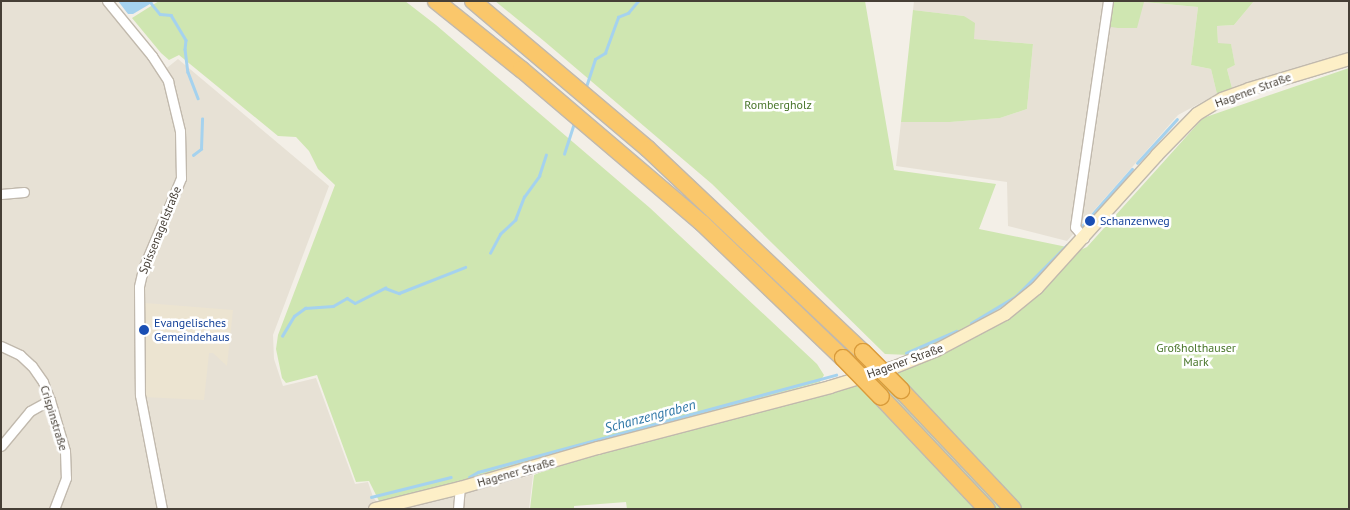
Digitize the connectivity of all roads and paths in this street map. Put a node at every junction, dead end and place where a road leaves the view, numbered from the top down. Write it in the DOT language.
graph roads {
  1 [pos="107,1"];
  2 [pos="436,1"];
  3 [pos="473,1"];
  4 [pos="1108,1"];
  5 [pos="1349,59"];
  6 [pos="24,192"];
  7 [pos="1,194"];
  8 [pos="1084,238"];
  9 [pos="1,346"];
  10 [pos="50,400"];
  11 [pos="1,446"];
  12 [pos="460,488"];
  13 [pos="54,509"];
  14 [pos="162,509"];
  15 [pos="374,509"];
  16 [pos="458,509"];
  17 [pos="987,509"];
  18 [pos="1014,509"];
  1 -- 14 [label="street, Spissenagelstraße"];
  2 -- 17 [label="highway, bridge"];
  3 -- 18 [label="highway, bridge"];
  4 -- 8 [label="street"];
  5 -- 8 [label="main road, Hagener Straße"];
  6 -- 7 [label="street"];
  8 -- 12 [label="main road, Hagener Straße"];
  9 -- 10 [label="street, Crispinstraße"];
  10 -- 11 [label="street"];
  10 -- 13 [label="street, Crispinstraße"];
  12 -- 15 [label="main road, Hagener Straße"];
  12 -- 16 [label="street"];
}
